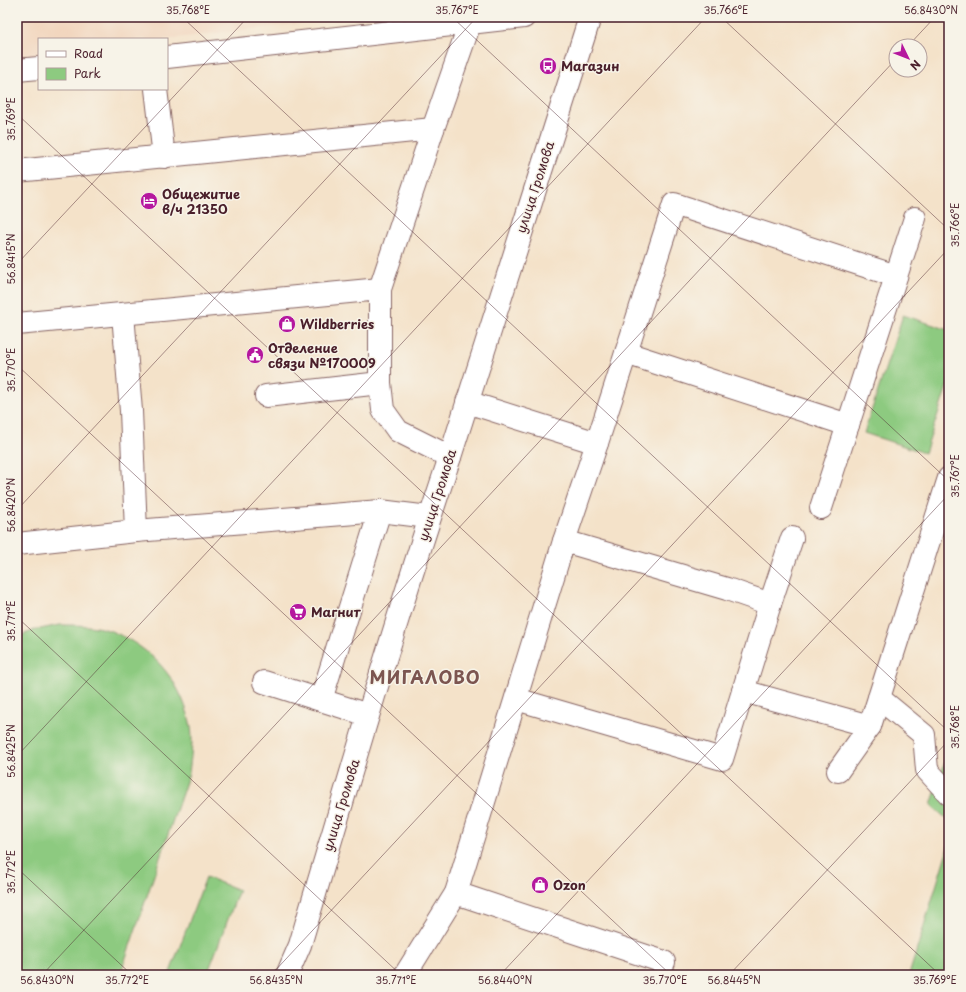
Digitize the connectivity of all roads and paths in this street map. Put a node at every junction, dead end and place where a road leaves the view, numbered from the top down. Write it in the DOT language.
graph roads {
  1 [pos="524,17"];
  2 [pos="590,17"];
  3 [pos="497,18"];
  4 [pos="470,23"];
  5 [pos="168,57"];
  6 [pos="38,68"];
  7 [pos="17,70"];
  8 [pos="156,90"];
  9 [pos="433,129"];
  10 [pos="164,157"];
  11 [pos="17,172"];
  12 [pos="915,218"];
  13 [pos="896,276"];
  14 [pos="380,289"];
  15 [pos="123,314"];
  16 [pos="17,324"];
  17 [pos="626,354"];
  18 [pos="380,383"];
  19 [pos="266,396"];
  20 [pos="467,402"];
  21 [pos="848,425"];
  22 [pos="597,443"];
  23 [pos="450,457"];
  24 [pos="949,478"];
  25 [pos="821,508"];
  26 [pos="380,510"];
  27 [pos="429,517"];
  28 [pos="136,531"];
  29 [pos="792,538"];
  30 [pos="564,541"];
  31 [pos="17,544"];
  32 [pos="770,604"];
  33 [pos="264,682"];
  34 [pos="743,691"];
  35 [pos="879,698"];
  36 [pos="516,699"];
  37 [pos="321,700"];
  38 [pos="368,715"];
  39 [pos="870,726"];
  40 [pos="838,771"];
  41 [pos="949,794"];
  42 [pos="456,893"];
  43 [pos="664,962"];
  44 [pos="287,975"];
  45 [pos="405,975"];
  1 -- 3 [label="street"];
  2 -- 20 [label="street, улица Громова"];
  3 -- 4 [label="street"];
  4 -- 5 [label="street"];
  4 -- 9 [label="street"];
  6 -- 7 [label="street"];
  8 -- 10 [label="street"];
  9 -- 10 [label="street"];
  9 -- 14 [label="street"];
  10 -- 11 [label="street"];
  12 -- 13 [label="street"];
  13 -- 17 [label="street"];
  13 -- 21 [label="street"];
  14 -- 15 [label="street"];
  14 -- 18 [label="street"];
  15 -- 16 [label="street"];
  15 -- 28 [label="street"];
  17 -- 21 [label="street"];
  17 -- 22 [label="street"];
  18 -- 19 [label="street"];
  18 -- 23 [label="street"];
  20 -- 22 [label="street"];
  20 -- 23 [label="street, улица Громова"];
  21 -- 25 [label="street"];
  22 -- 30 [label="street"];
  23 -- 27 [label="street, улица Громова"];
  24 -- 35 [label="street"];
  26 -- 27 [label="street"];
  26 -- 28 [label="street"];
  26 -- 37 [label="street"];
  27 -- 38 [label="street, улица Громова"];
  28 -- 31 [label="street"];
  29 -- 32 [label="street"];
  30 -- 32 [label="street"];
  30 -- 36 [label="street"];
  32 -- 34 [label="street"];
  33 -- 37 [label="street"];
  34 -- 36 [label="street"];
  34 -- 39 [label="street"];
  35 -- 39 [label="street"];
  35 -- 41 [label="street"];
  36 -- 42 [label="street"];
  37 -- 38 [label="street"];
  38 -- 44 [label="street, улица Громова"];
  39 -- 40 [label="street"];
  42 -- 43 [label="street"];
  42 -- 45 [label="street"];
}
